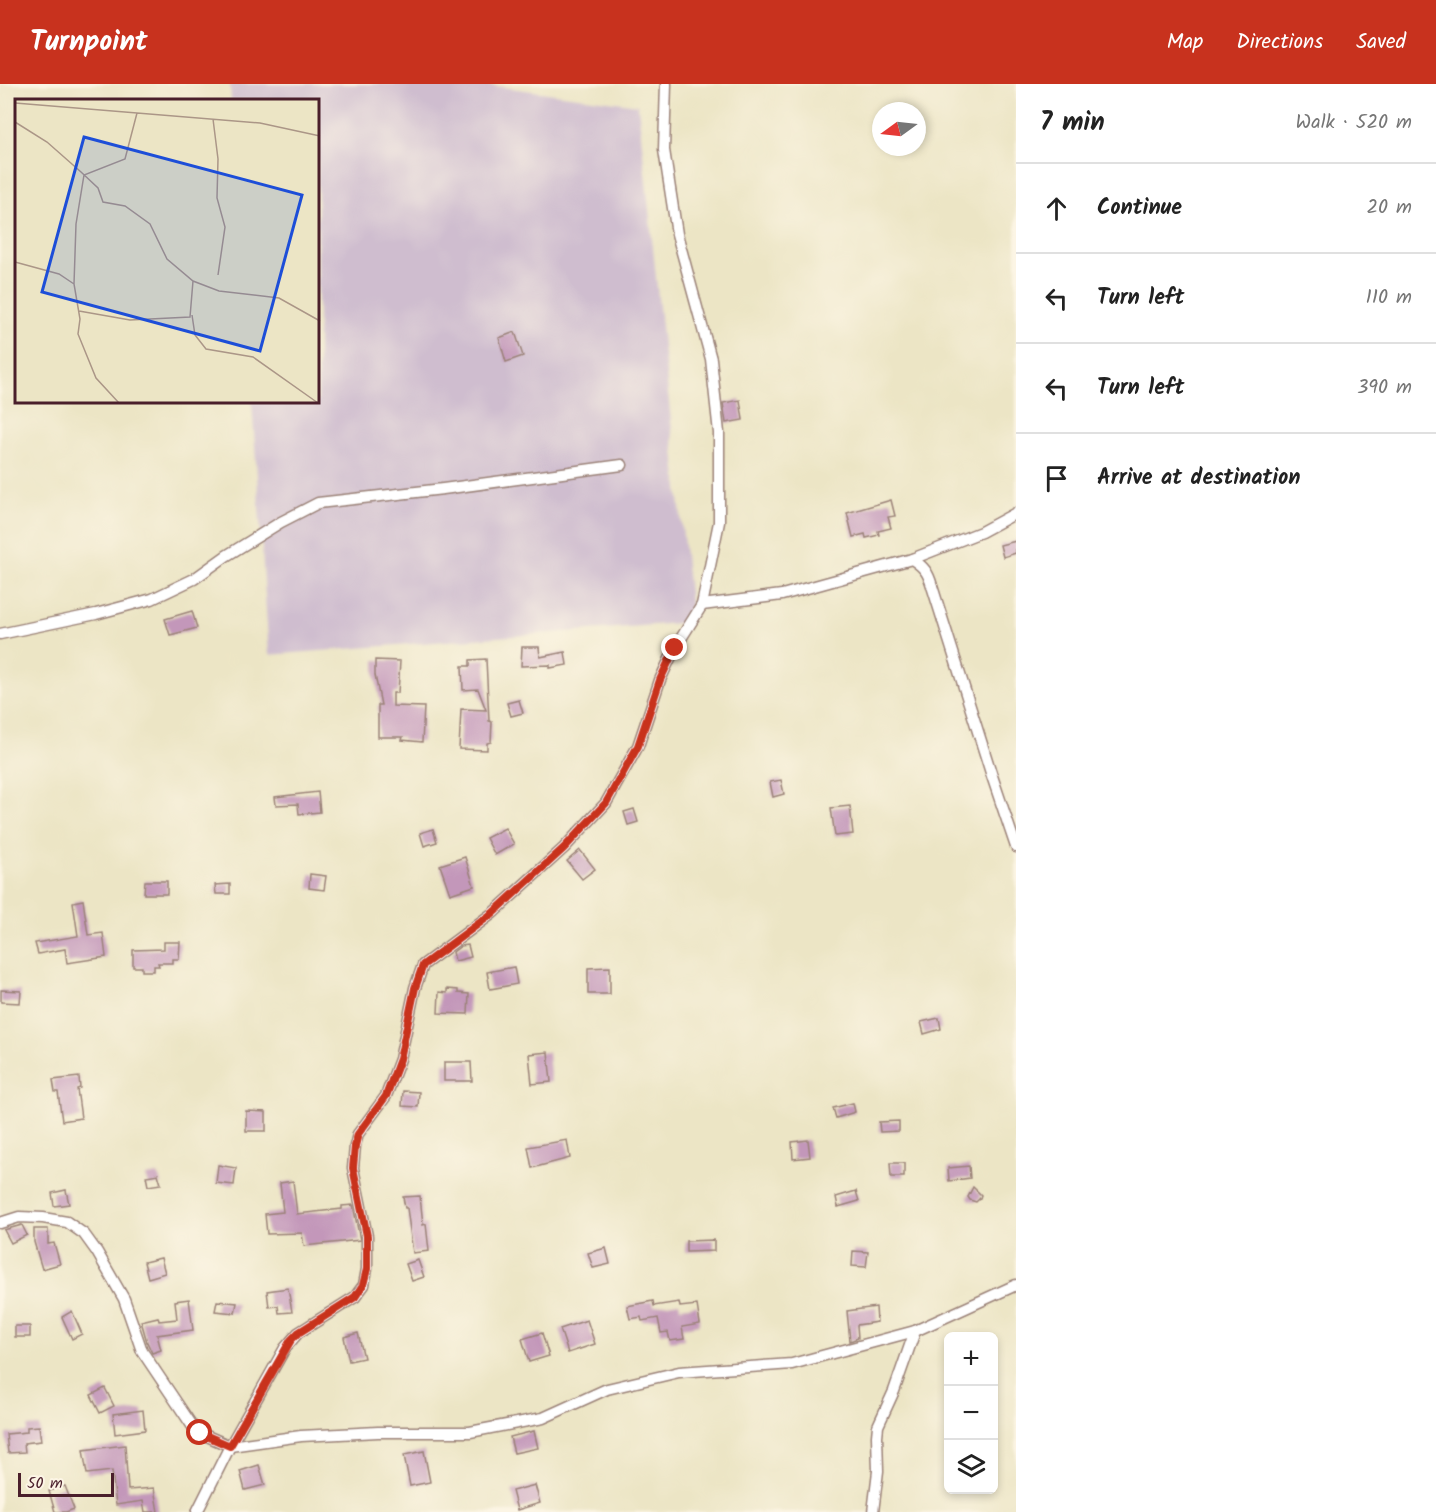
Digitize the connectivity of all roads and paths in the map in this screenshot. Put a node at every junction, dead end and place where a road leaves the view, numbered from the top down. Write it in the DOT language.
graph roads {
  1 [pos="666,84"];
  2 [pos="622,465"];
  3 [pos="1016,513"];
  4 [pos="912,559"];
  5 [pos="702,605"];
  6 [pos="0,634"];
  7 [pos="1016,847"];
  8 [pos="0,1223"];
  9 [pos="1016,1284"];
  10 [pos="915,1331"];
  11 [pos="230,1446"];
  12 [pos="197,1512"];
  13 [pos="873,1512"];
  1 -- 5 [label="street"];
  2 -- 6 [label="street"];
  3 -- 4 [label="street"];
  4 -- 5 [label="street"];
  4 -- 7 [label="street"];
  5 -- 11 [label="street"];
  8 -- 11 [label="street"];
  9 -- 10 [label="street"];
  10 -- 11 [label="street"];
  10 -- 13 [label="street"];
  11 -- 12 [label="street"];
}
